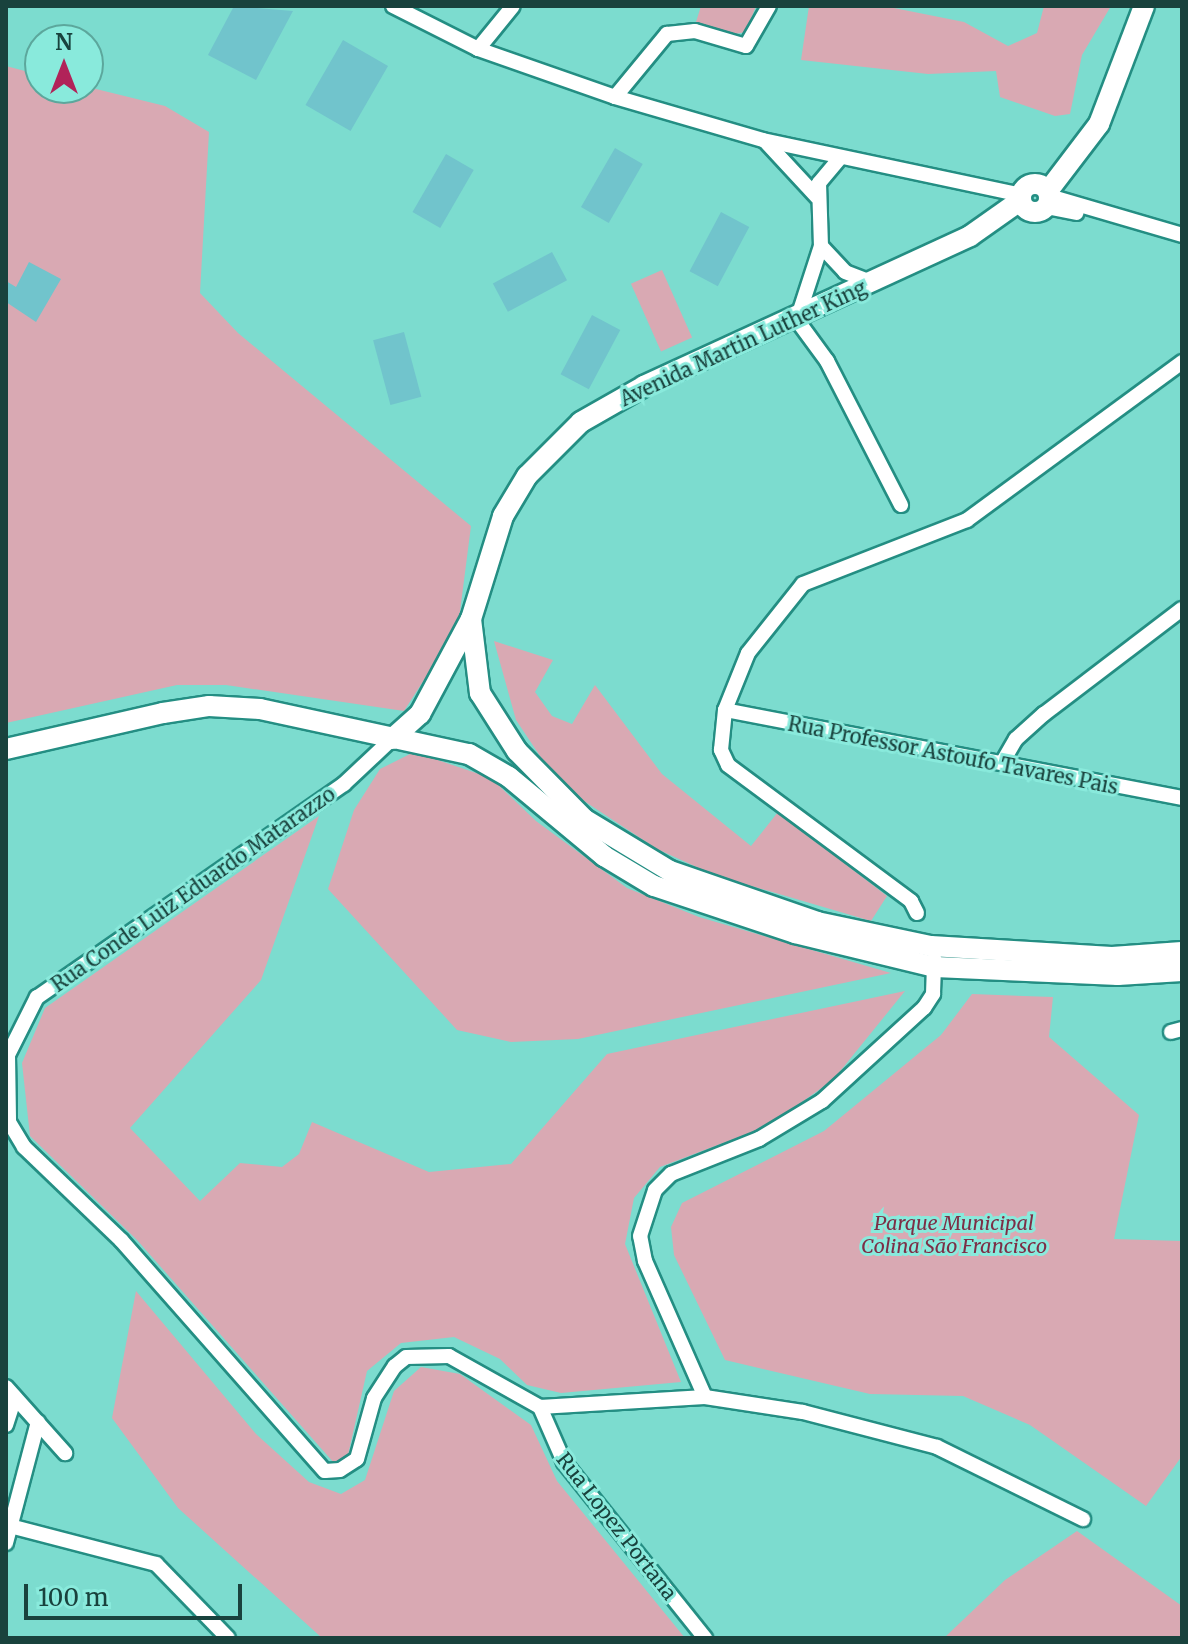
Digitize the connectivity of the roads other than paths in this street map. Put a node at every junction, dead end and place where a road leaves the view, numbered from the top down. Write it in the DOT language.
graph roads {
  1 [pos="393,6"];
  2 [pos="513,6"];
  3 [pos="769,6"];
  4 [pos="1144,6"];
  5 [pos="478,49"];
  6 [pos="615,97"];
  7 [pos="763,140"];
  8 [pos="840,158"];
  9 [pos="817,197"];
  10 [pos="1036,198"];
  11 [pos="1182,235"];
  12 [pos="821,246"];
  13 [pos="874,283"];
  14 [pos="797,320"];
  15 [pos="1182,362"];
  16 [pos="901,505"];
  17 [pos="1182,609"];
  18 [pos="471,619"];
  19 [pos="444,668"];
  20 [pos="475,674"];
  21 [pos="725,710"];
  22 [pos="420,714"];
  23 [pos="497,726"];
  24 [pos="392,739"];
  25 [pos="429,743"];
  26 [pos="6,749"];
  27 [pos="469,754"];
  28 [pos="1002,763"];
  29 [pos="1182,798"];
  30 [pos="917,913"];
  31 [pos="931,946"];
  32 [pos="1177,963"];
  33 [pos="935,967"];
  34 [pos="11,1392"];
  35 [pos="705,1397"];
  36 [pos="540,1407"];
  37 [pos="38,1422"];
  38 [pos="6,1425"];
  39 [pos="65,1453"];
  40 [pos="1083,1519"];
  41 [pos="10,1526"];
  42 [pos="6,1543"];
  43 [pos="228,1638"];
  44 [pos="705,1638"];
  1 -- 5 [label="street"];
  2 -- 5 [label="street"];
  3 -- 6 [label="street"];
  4 -- 10 [label="main road, Avenida Martin Luther King"];
  5 -- 6 [label="street"];
  6 -- 7 [label="street"];
  7 -- 8 [label="street"];
  7 -- 9 [label="street"];
  8 -- 9 [label="street"];
  8 -- 10 [label="street"];
  9 -- 12 [label="street"];
  10 -- 11 [label="street"];
  10 -- 13 [label="main road, Avenida Martin Luther King"];
  12 -- 13 [label="street"];
  12 -- 14 [label="street"];
  13 -- 14 [label="main road, Avenida Martin Luther King"];
  14 -- 16 [label="street"];
  14 -- 18 [label="main road, Avenida Martin Luther King"];
  15 -- 21 [label="street"];
  17 -- 28 [label="street"];
  18 -- 19 [label="main road, Avenida Martin Luther King"];
  18 -- 20 [label="main road, Avenida Martin Luther King"];
  19 -- 20 [label="main road"];
  19 -- 22 [label="main road, Avenida Martin Luther King"];
  20 -- 23 [label="main road, Avenida Martin Luther King"];
  21 -- 28 [label="street, Rua Professor Astoufo Tavares Pais"];
  21 -- 30 [label="street"];
  22 -- 24 [label="main road, Avenida Martin Luther King"];
  22 -- 25 [label="main road"];
  23 -- 27 [label="main road"];
  23 -- 31 [label="main road"];
  24 -- 25 [label="main road"];
  24 -- 26 [label="main road"];
  24 -- 36 [label="street, Rua Conde Luiz Eduardo Matarazzo"];
  25 -- 27 [label="main road"];
  27 -- 33 [label="main road"];
  28 -- 29 [label="street, Rua Professor Astoufo Tavares Pais"];
  31 -- 32 [label="main road"];
  31 -- 33 [label="street"];
  32 -- 33 [label="main road"];
  33 -- 35 [label="street"];
  34 -- 37 [label="street"];
  34 -- 38 [label="street"];
  35 -- 36 [label="street"];
  35 -- 40 [label="street"];
  36 -- 44 [label="street, Rua Lopez Portana"];
  37 -- 39 [label="street"];
  37 -- 41 [label="street"];
  41 -- 42 [label="street"];
  41 -- 43 [label="street"];
}
